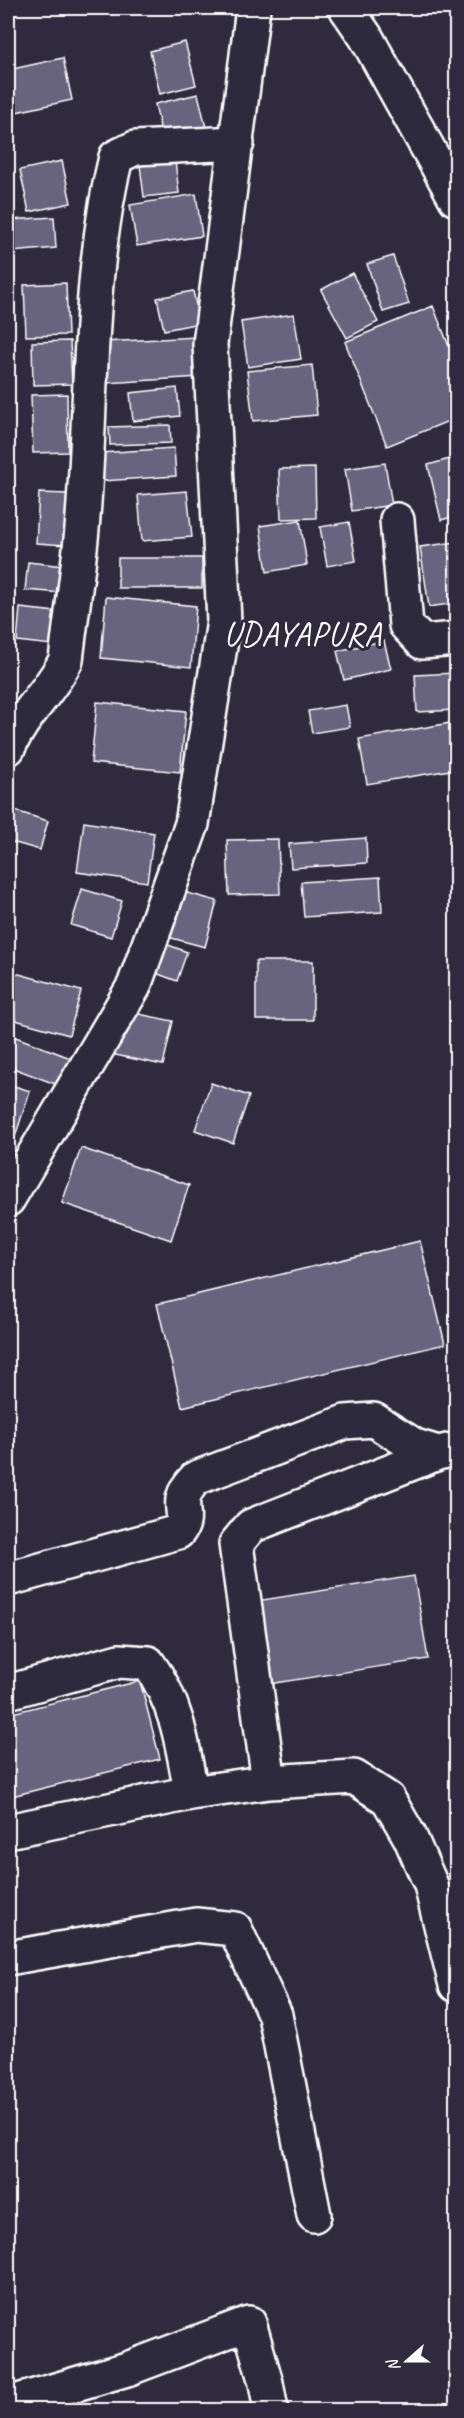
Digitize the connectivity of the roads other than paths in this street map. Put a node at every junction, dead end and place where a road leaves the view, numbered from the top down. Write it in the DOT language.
graph roads {
  1 [pos="253,8"];
  2 [pos="345,8"];
  3 [pos="237,143"];
  4 [pos="456,199"];
  5 [pos="397,520"];
  6 [pos="456,639"];
  7 [pos="8,748"];
  8 [pos="8,1199"];
  9 [pos="447,1451"];
  10 [pos="8,1580"];
  11 [pos="8,1692"];
  12 [pos="268,1782"];
  13 [pos="191,1792"];
  14 [pos="8,1831"];
  15 [pos="8,1958"];
  16 [pos="456,1985"];
  17 [pos="314,2214"];
  18 [pos="8,2404"];
  19 [pos="271,2410"];
  1 -- 3 [label="main road"];
  2 -- 4 [label="main road"];
  3 -- 7 [label="main road"];
  3 -- 8 [label="main road"];
  5 -- 6 [label="main road"];
  9 -- 10 [label="main road"];
  9 -- 12 [label="main road"];
  11 -- 13 [label="main road"];
  12 -- 13 [label="main road"];
  12 -- 16 [label="main road"];
  13 -- 14 [label="main road"];
  15 -- 17 [label="main road"];
  18 -- 19 [label="main road"];
}
